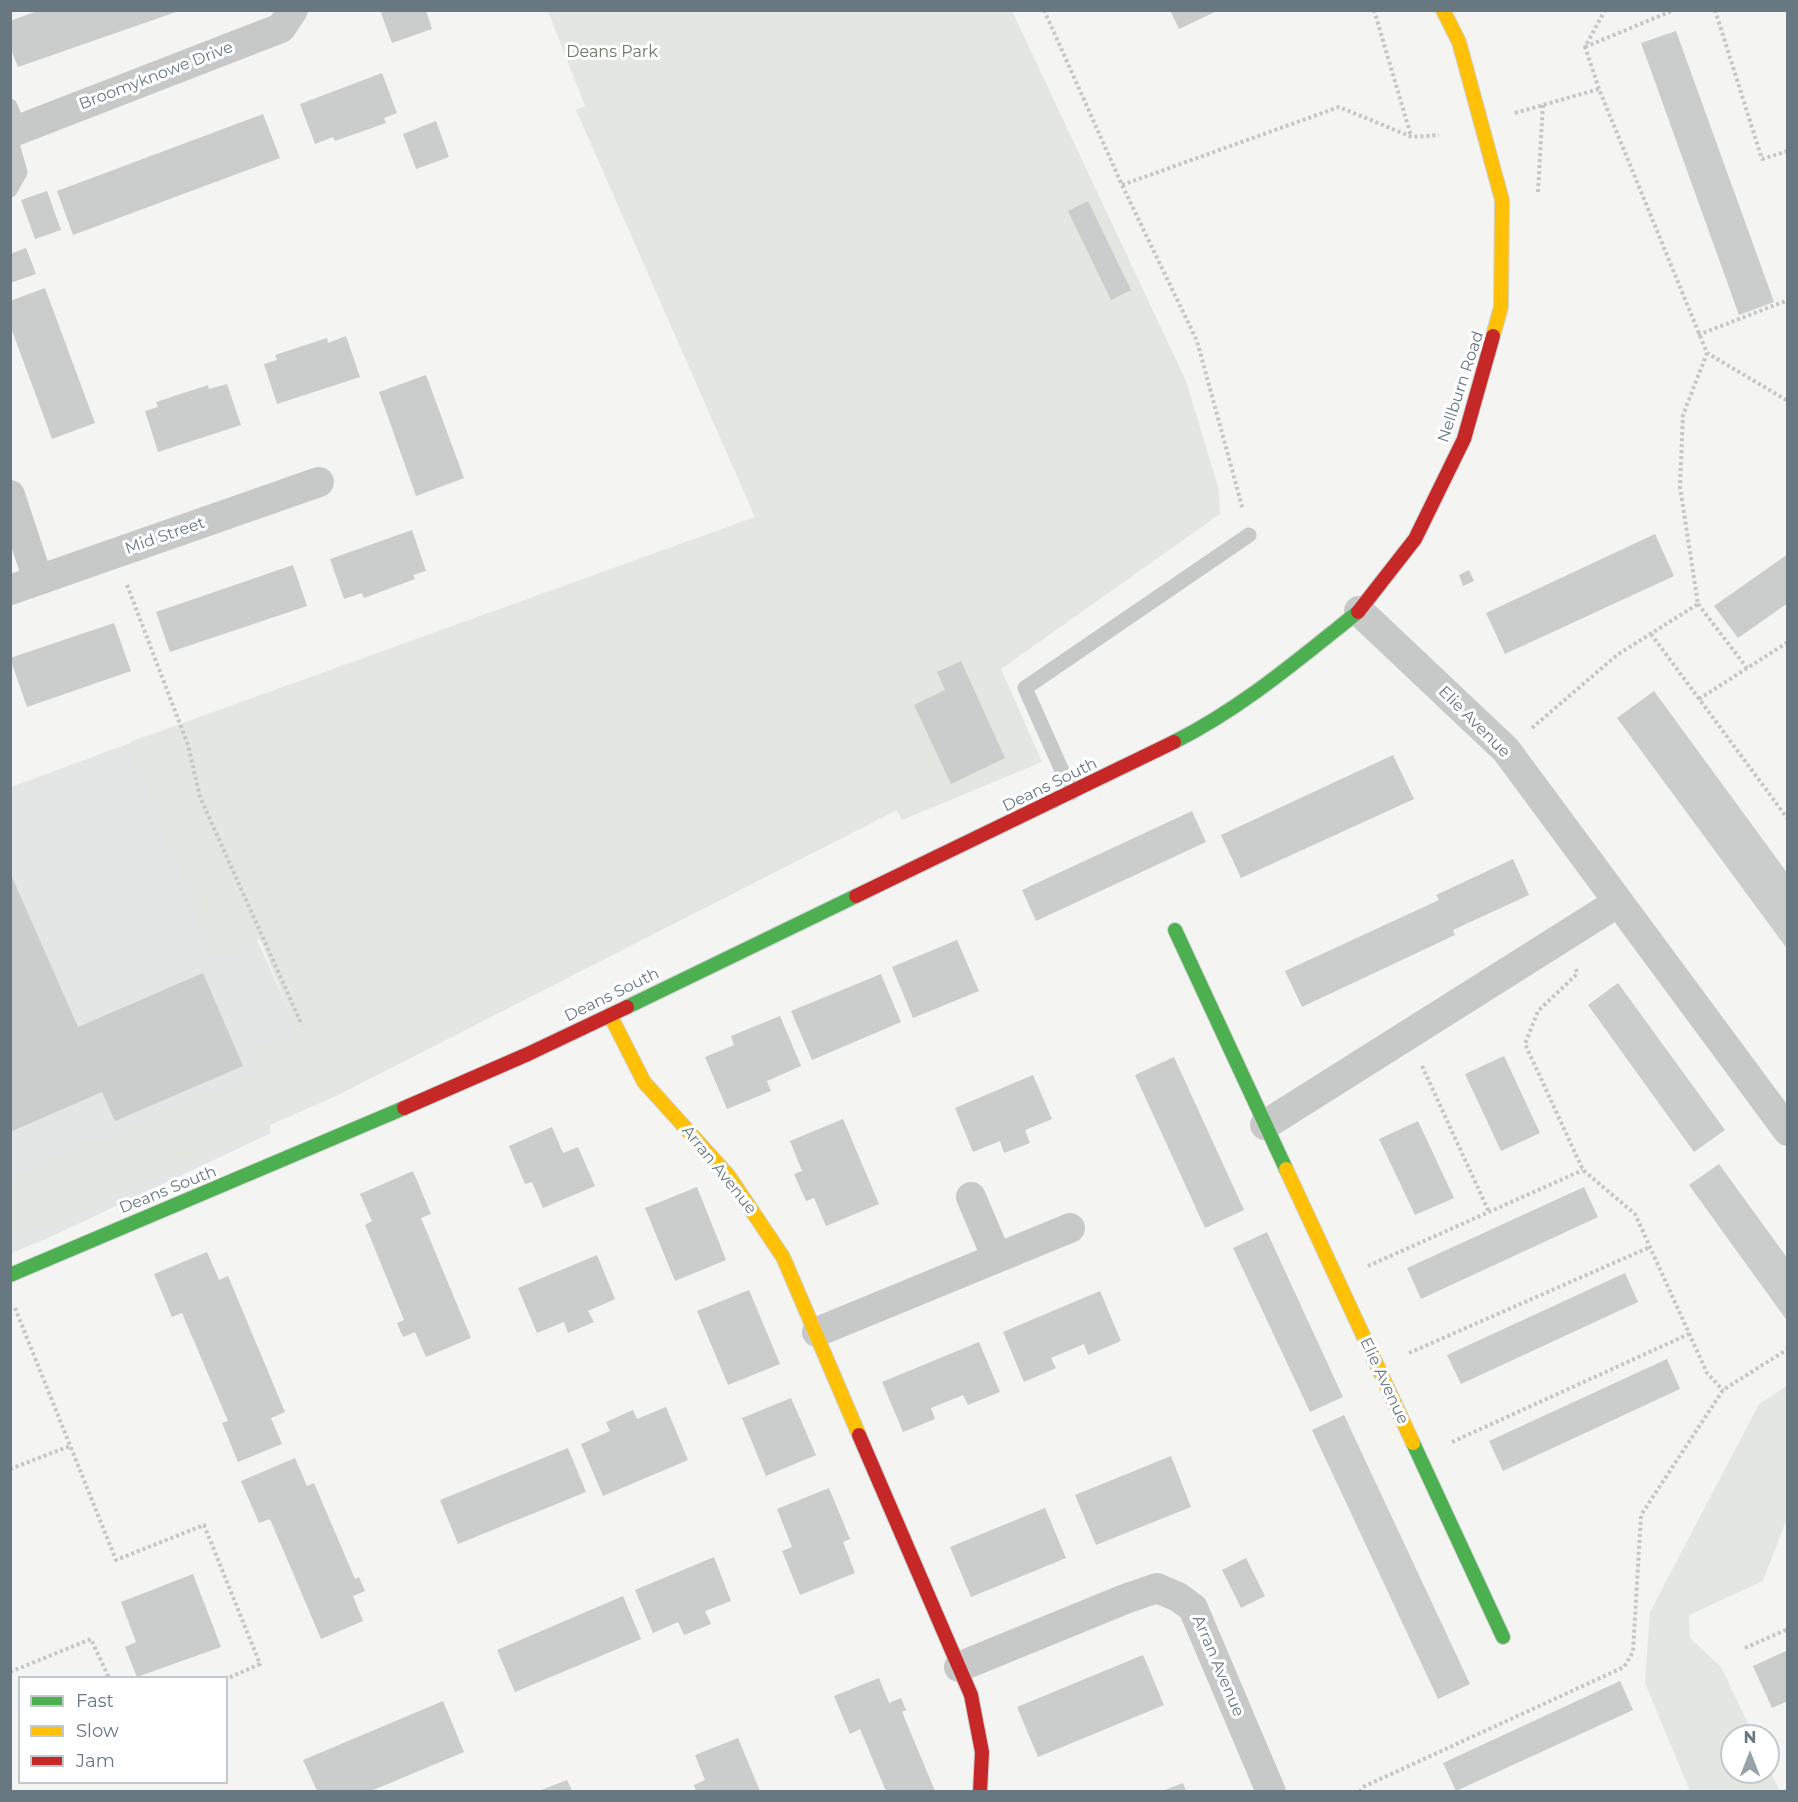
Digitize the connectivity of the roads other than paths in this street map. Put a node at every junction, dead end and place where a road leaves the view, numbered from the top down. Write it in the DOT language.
graph roads {
  1 [pos="293,10"];
  2 [pos="1443,10"];
  3 [pos="13,126"];
  4 [pos="10,190"];
  5 [pos="319,482"];
  6 [pos="10,495"];
  7 [pos="1250,535"];
  8 [pos="38,580"];
  9 [pos="10,590"];
  10 [pos="1359,611"];
  11 [pos="1217,720"];
  12 [pos="1072,793"];
  13 [pos="1617,903"];
  14 [pos="1175,930"];
  15 [pos="610,1015"];
  16 [pos="1265,1125"];
  17 [pos="1788,1131"];
  18 [pos="971,1197"];
  19 [pos="1070,1228"];
  20 [pos="996,1256"];
  21 [pos="10,1275"];
  22 [pos="817,1332"];
  23 [pos="1503,1637"];
  24 [pos="959,1667"];
  25 [pos="980,1791"];
  26 [pos="1271,1791"];
  1 -- 3 [label="street, Broomyknowe Drive"];
  2 -- 10 [label="street, Nellburn Road"];
  3 -- 4 [label="lane"];
  5 -- 8 [label="street, Mid Street"];
  6 -- 8 [label="street"];
  7 -- 12 [label="lane"];
  8 -- 9 [label="street, Mid Street"];
  10 -- 11 [label="street, Nellburn Road"];
  10 -- 13 [label="street, Elie Avenue"];
  11 -- 12 [label="street, Deans South"];
  12 -- 15 [label="street, Deans South"];
  13 -- 16 [label="street"];
  13 -- 17 [label="street, Elie Avenue"];
  14 -- 16 [label="street, Elie Avenue"];
  15 -- 21 [label="street, Deans South"];
  15 -- 22 [label="street, Arran Avenue"];
  16 -- 23 [label="street, Elie Avenue"];
  18 -- 20 [label="street"];
  19 -- 20 [label="street"];
  20 -- 22 [label="street"];
  22 -- 24 [label="street, Arran Avenue"];
  24 -- 25 [label="street, Arran Avenue"];
  24 -- 26 [label="street, Arran Avenue"];
}
